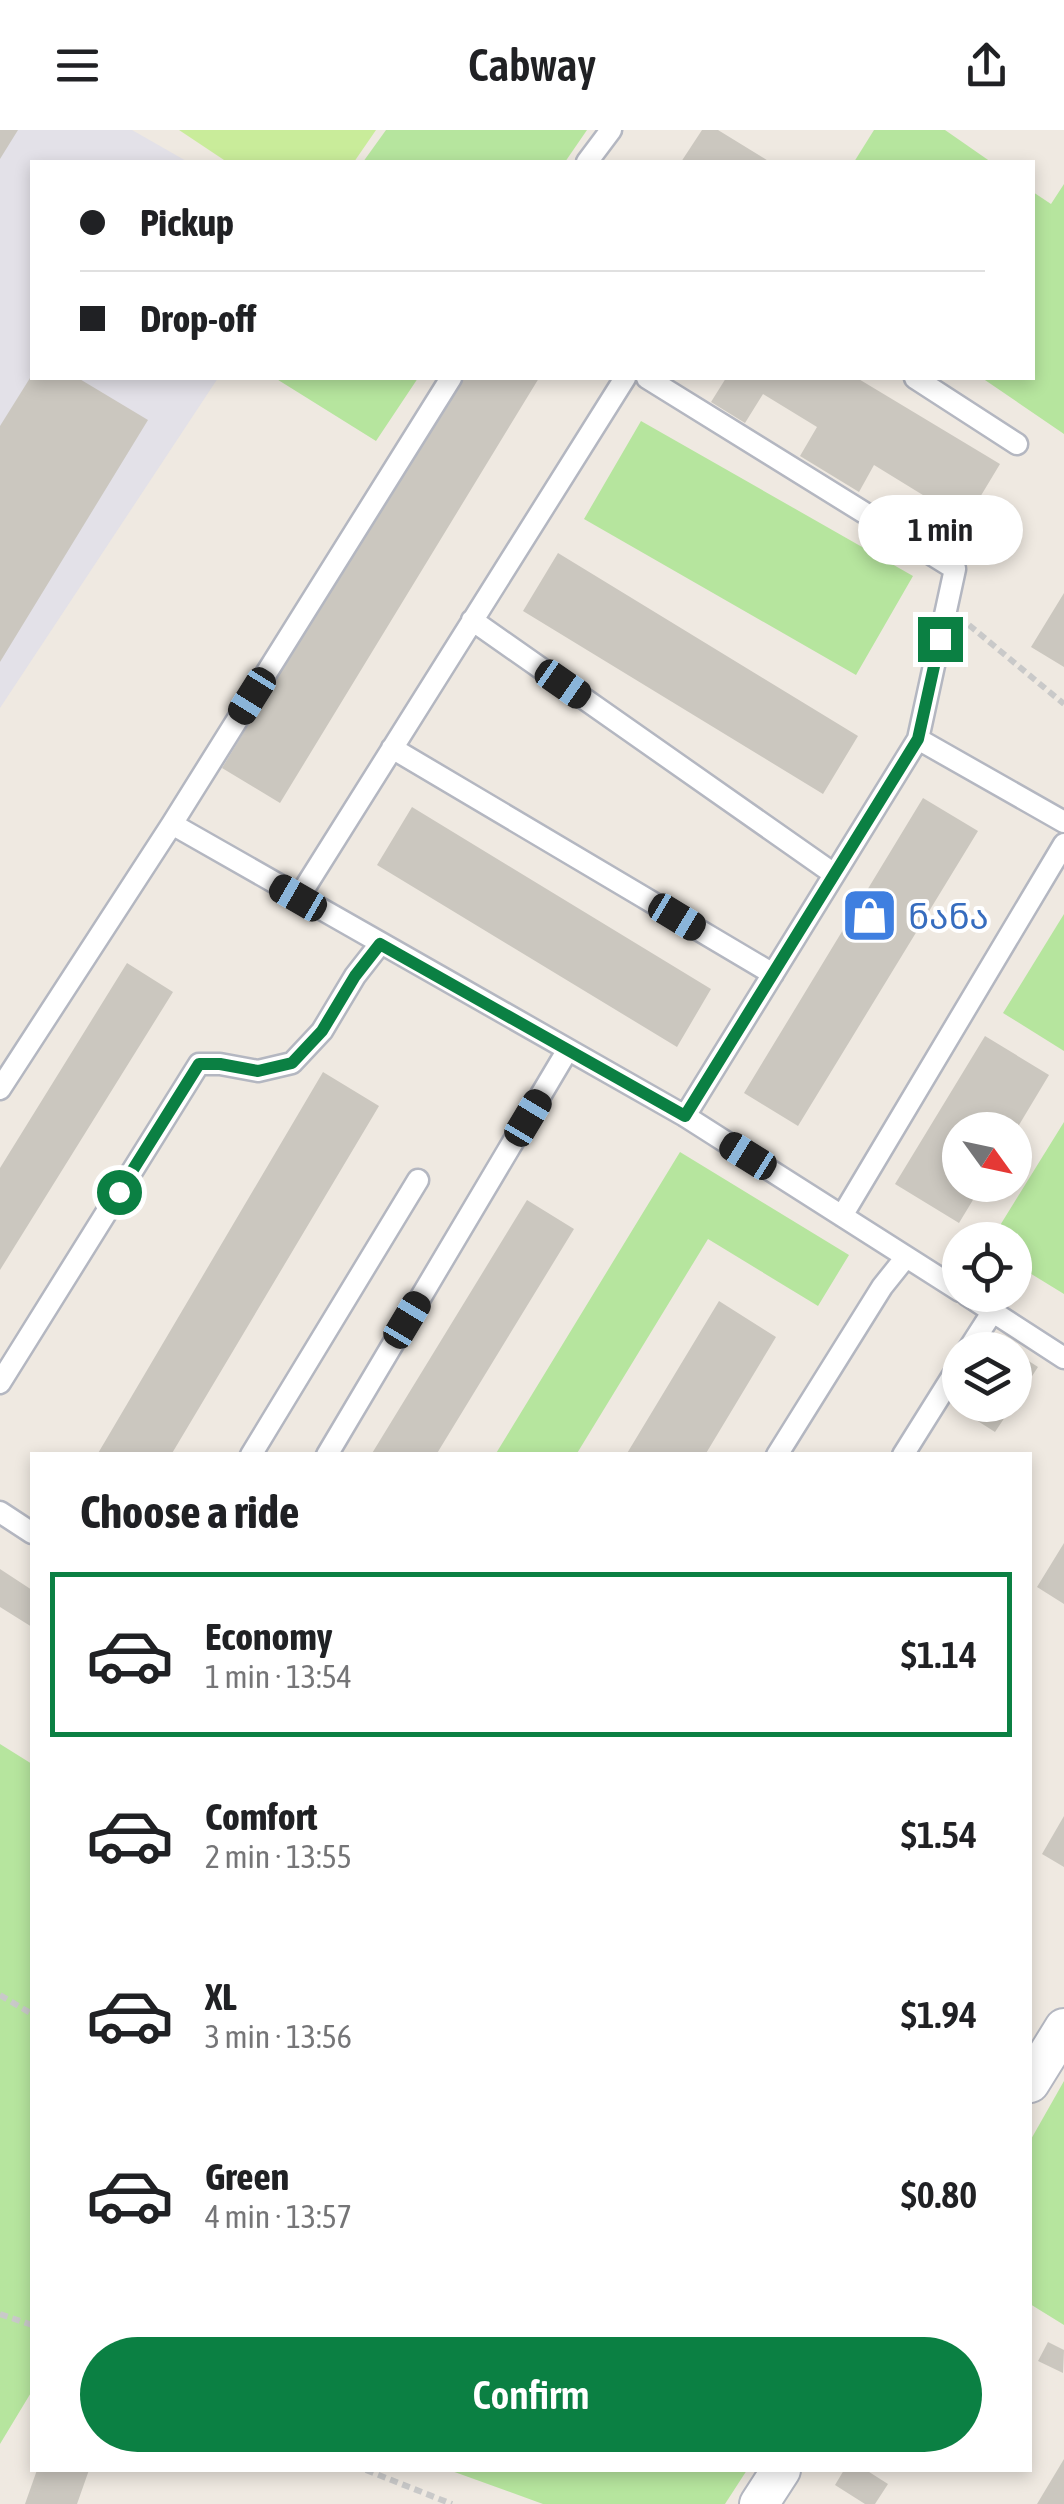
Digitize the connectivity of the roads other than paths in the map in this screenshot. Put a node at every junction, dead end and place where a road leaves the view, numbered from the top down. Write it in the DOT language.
graph roads {
  1 [pos="610,130"];
  2 [pos="589,160"];
  3 [pos="450,380"];
  4 [pos="624,380"];
  5 [pos="650,380"];
  6 [pos="918,380"];
  7 [pos="1017,444"];
  8 [pos="472,620"];
  9 [pos="918,739"];
  10 [pos="392,748"];
  11 [pos="1064,822"];
  12 [pos="172,824"];
  13 [pos="1064,844"];
  14 [pos="1058,869"];
  15 [pos="834,874"];
  16 [pos="298,898"];
  17 [pos="380,944"];
  18 [pos="772,974"];
  19 [pos="568,1051"];
  20 [pos="0,1090"];
  21 [pos="685,1116"];
  22 [pos="418,1180"];
  23 [pos="842,1216"];
  24 [pos="906,1257"];
  25 [pos="942,1280"];
  26 [pos="992,1312"];
  27 [pos="979,1332"];
  28 [pos="1064,1358"];
  29 [pos="0,1383"];
  30 [pos="942,1393"];
  31 [pos="253,1452"];
  32 [pos="329,1452"];
  33 [pos="779,1452"];
  34 [pos="905,1452"];
  35 [pos="0,1512"];
  36 [pos="30,1532"];
  37 [pos="1064,2028"];
  38 [pos="1034,2067"];
  39 [pos="780,2472"];
  40 [pos="759,2504"];
  1 -- 2 [label="lane"];
  3 -- 12 [label="lane"];
  4 -- 8 [label="lane"];
  5 -- 9 [label="lane"];
  6 -- 7 [label="lane"];
  8 -- 10 [label="lane"];
  8 -- 15 [label="lane"];
  9 -- 11 [label="lane"];
  9 -- 15 [label="lane"];
  10 -- 16 [label="lane"];
  10 -- 18 [label="lane"];
  12 -- 16 [label="lane"];
  12 -- 20 [label="lane"];
  13 -- 14 [label="lane"];
  14 -- 23 [label="lane"];
  15 -- 18 [label="lane"];
  16 -- 17 [label="lane"];
  17 -- 19 [label="lane"];
  17 -- 29 [label="lane"];
  18 -- 21 [label="lane"];
  19 -- 21 [label="lane"];
  19 -- 32 [label="lane"];
  21 -- 23 [label="lane"];
  22 -- 31 [label="lane"];
  23 -- 24 [label="lane"];
  24 -- 25 [label="lane"];
  24 -- 33 [label="lane"];
  26 -- 27 [label="lane"];
  26 -- 28 [label="lane"];
  30 -- 34 [label="lane"];
  35 -- 36 [label="lane"];
  37 -- 38 [label="street"];
  39 -- 40 [label="street"];
}
